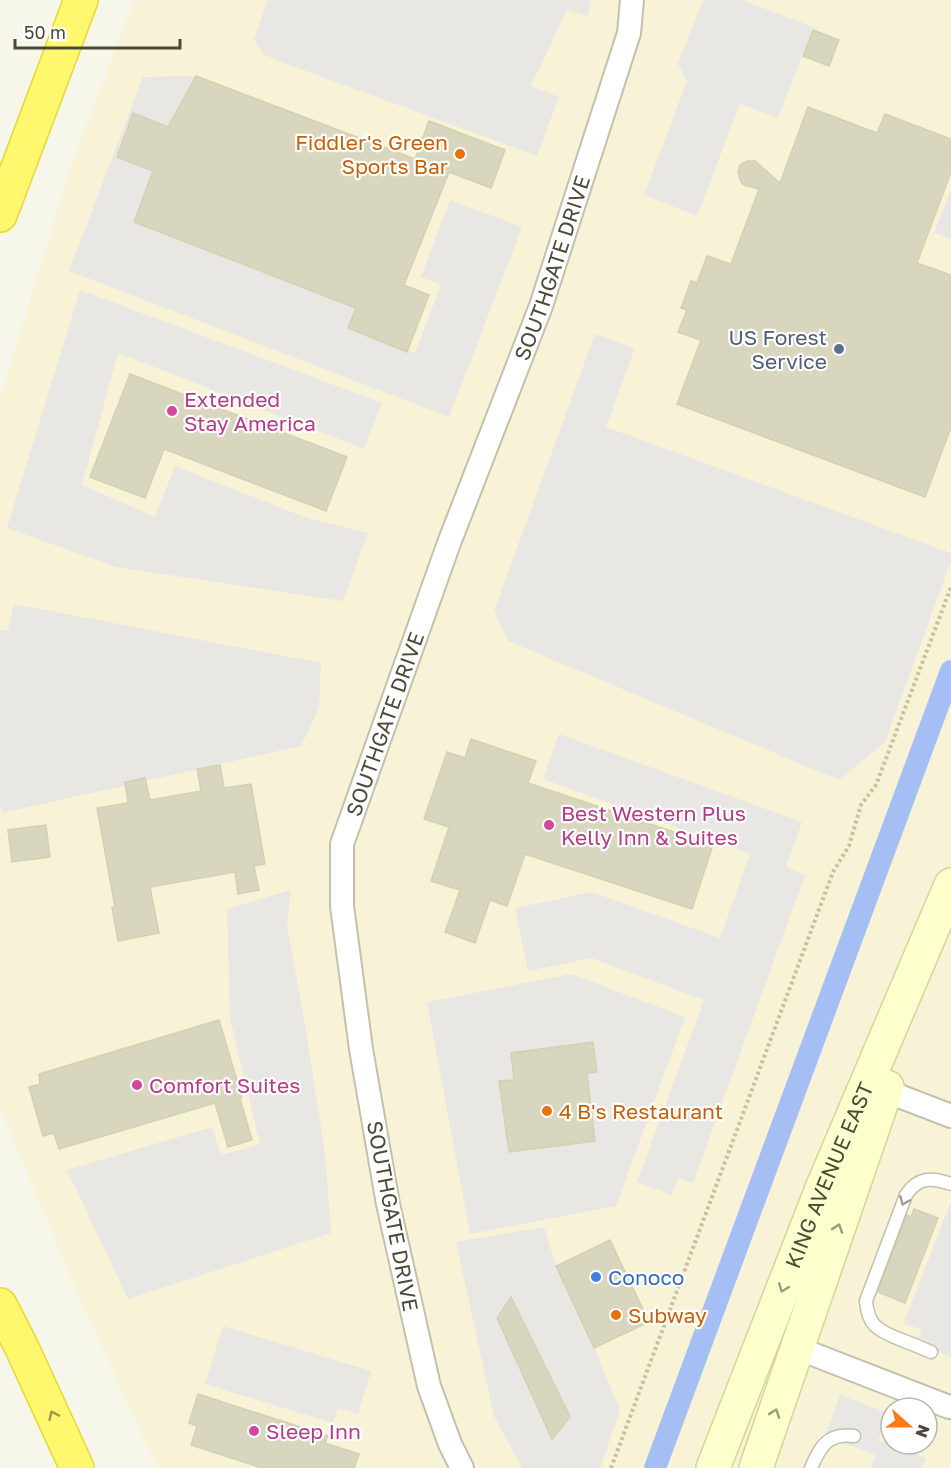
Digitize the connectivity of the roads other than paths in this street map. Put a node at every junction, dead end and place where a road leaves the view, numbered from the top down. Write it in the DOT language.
graph roads {
  1 [pos="81,0"];
  2 [pos="632,0"];
  3 [pos="46,92"];
  4 [pos="0,215"];
  5 [pos="0,242"];
  6 [pos="951,885"];
  7 [pos="951,901"];
  8 [pos="886,1091"];
  9 [pos="951,1116"];
  10 [pos="951,1184"];
  11 [pos="0,1305"];
  12 [pos="797,1348"];
  13 [pos="931,1352"];
  14 [pos="949,1407"];
  15 [pos="854,1436"];
  16 [pos="77,1468"];
  17 [pos="462,1468"];
  18 [pos="713,1468"];
  19 [pos="756,1468"];
  20 [pos="811,1468"];
  1 -- 3 [label="highway"];
  2 -- 17 [label="street, SOUTHGATE DRIVE"];
  3 -- 4 [label="highway"];
  3 -- 5 [label="highway"];
  6 -- 18 [label="main road, KING AVENUE EAST, one-way"];
  7 -- 8 [label="main road, KING AVENUE EAST"];
  8 -- 9 [label="street"];
  12 -- 8 [label="main road, KING AVENUE EAST, one-way"];
  10 -- 13 [label="lane, one-way"];
  16 -- 11 [label="highway, one-way"];
  12 -- 14 [label="street"];
  19 -- 12 [label="main road, KING AVENUE EAST, one-way"];
  15 -- 20 [label="lane"];
}
